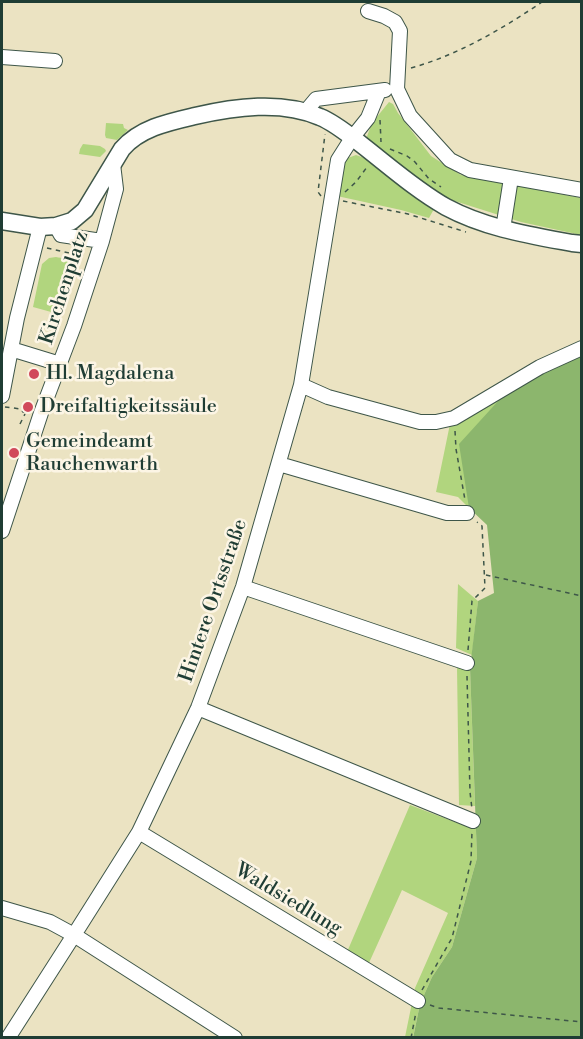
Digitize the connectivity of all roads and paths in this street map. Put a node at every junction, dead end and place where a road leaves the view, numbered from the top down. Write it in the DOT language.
graph roads {
  1 [pos="542,2"];
  2 [pos="368,12"];
  3 [pos="2,57"];
  4 [pos="55,61"];
  5 [pos="399,71"];
  6 [pos="397,89"];
  7 [pos="379,91"];
  8 [pos="306,111"];
  9 [pos="380,117"];
  10 [pos="324,131"];
  11 [pos="352,138"];
  12 [pos="376,156"];
  13 [pos="113,164"];
  14 [pos="511,178"];
  15 [pos="582,190"];
  16 [pos="448,192"];
  17 [pos="332,198"];
  18 [pos="2,221"];
  19 [pos="48,227"];
  20 [pos="503,229"];
  21 [pos="102,241"];
  22 [pos="582,244"];
  23 [pos="35,246"];
  24 [pos="96,259"];
  25 [pos="11,348"];
  26 [pos="582,348"];
  27 [pos="60,364"];
  28 [pos="301,384"];
  29 [pos="2,396"];
  30 [pos="33,406"];
  31 [pos="2,407"];
  32 [pos="21,408"];
  33 [pos="30,413"];
  34 [pos="26,414"];
  35 [pos="454,418"];
  36 [pos="20,424"];
  37 [pos="279,464"];
  38 [pos="2,487"];
  39 [pos="16,489"];
  40 [pos="467,513"];
  41 [pos="2,531"];
  42 [pos="485,575"];
  43 [pos="243,587"];
  44 [pos="582,596"];
  45 [pos="467,663"];
  46 [pos="198,708"];
  47 [pos="473,821"];
  48 [pos="139,832"];
  49 [pos="2,908"];
  50 [pos="75,935"];
  51 [pos="418,1001"];
  52 [pos="582,1022"];
  53 [pos="8,1038"];
  54 [pos="235,1038"];
  55 [pos="411,1038"];
  1 -- 5 [label="path"];
  2 -- 5 [label="street"];
  3 -- 4 [label="street"];
  5 -- 6 [label="street"];
  6 -- 7 [label="street"];
  6 -- 14 [label="street"];
  7 -- 8 [label="street"];
  7 -- 11 [label="street, Hintere Ortsstraße"];
  8 -- 11 [label="main road"];
  8 -- 13 [label="main road"];
  9 -- 16 [label="path"];
  10 -- 17 [label="path"];
  11 -- 12 [label="main road"];
  11 -- 17 [label="street, Hintere Ortsstraße"];
  12 -- 17 [label="path"];
  12 -- 20 [label="main road"];
  13 -- 19 [label="main road"];
  13 -- 21 [label="street, Kirchenplatz"];
  14 -- 15 [label="street"];
  14 -- 20 [label="street"];
  17 -- 28 [label="street, Hintere Ortsstraße"];
  18 -- 19 [label="main road"];
  19 -- 21 [label="street"];
  19 -- 23 [label="street, Kirchenplatz"];
  20 -- 22 [label="main road"];
  21 -- 24 [label="street, Kirchenplatz"];
  23 -- 24 [label="path"];
  23 -- 25 [label="street, Kirchenplatz"];
  24 -- 27 [label="street, Kirchenplatz"];
  25 -- 27 [label="street"];
  25 -- 29 [label="street, Kirchenplatz"];
  26 -- 35 [label="street"];
  27 -- 39 [label="street, Kirchenplatz"];
  28 -- 35 [label="street"];
  28 -- 37 [label="street, Hintere Ortsstraße"];
  30 -- 32 [label="path"];
  31 -- 32 [label="path"];
  32 -- 34 [label="path"];
  33 -- 34 [label="path"];
  34 -- 36 [label="path"];
  35 -- 40 [label="path"];
  37 -- 40 [label="street"];
  37 -- 43 [label="street, Hintere Ortsstraße"];
  38 -- 39 [label="street"];
  39 -- 41 [label="street, Kirchenplatz"];
  40 -- 42 [label="path"];
  42 -- 44 [label="path"];
  42 -- 45 [label="path"];
  43 -- 45 [label="street"];
  43 -- 46 [label="street, Hintere Ortsstraße"];
  45 -- 47 [label="path"];
  46 -- 47 [label="street"];
  46 -- 48 [label="street, Hintere Ortsstraße"];
  47 -- 51 [label="path"];
  48 -- 50 [label="street, Hintere Ortsstraße"];
  48 -- 51 [label="street, Waldsiedlung"];
  49 -- 50 [label="street"];
  50 -- 53 [label="street, Hintere Ortsstraße"];
  50 -- 54 [label="street"];
  51 -- 52 [label="path"];
  51 -- 55 [label="path"];
}
